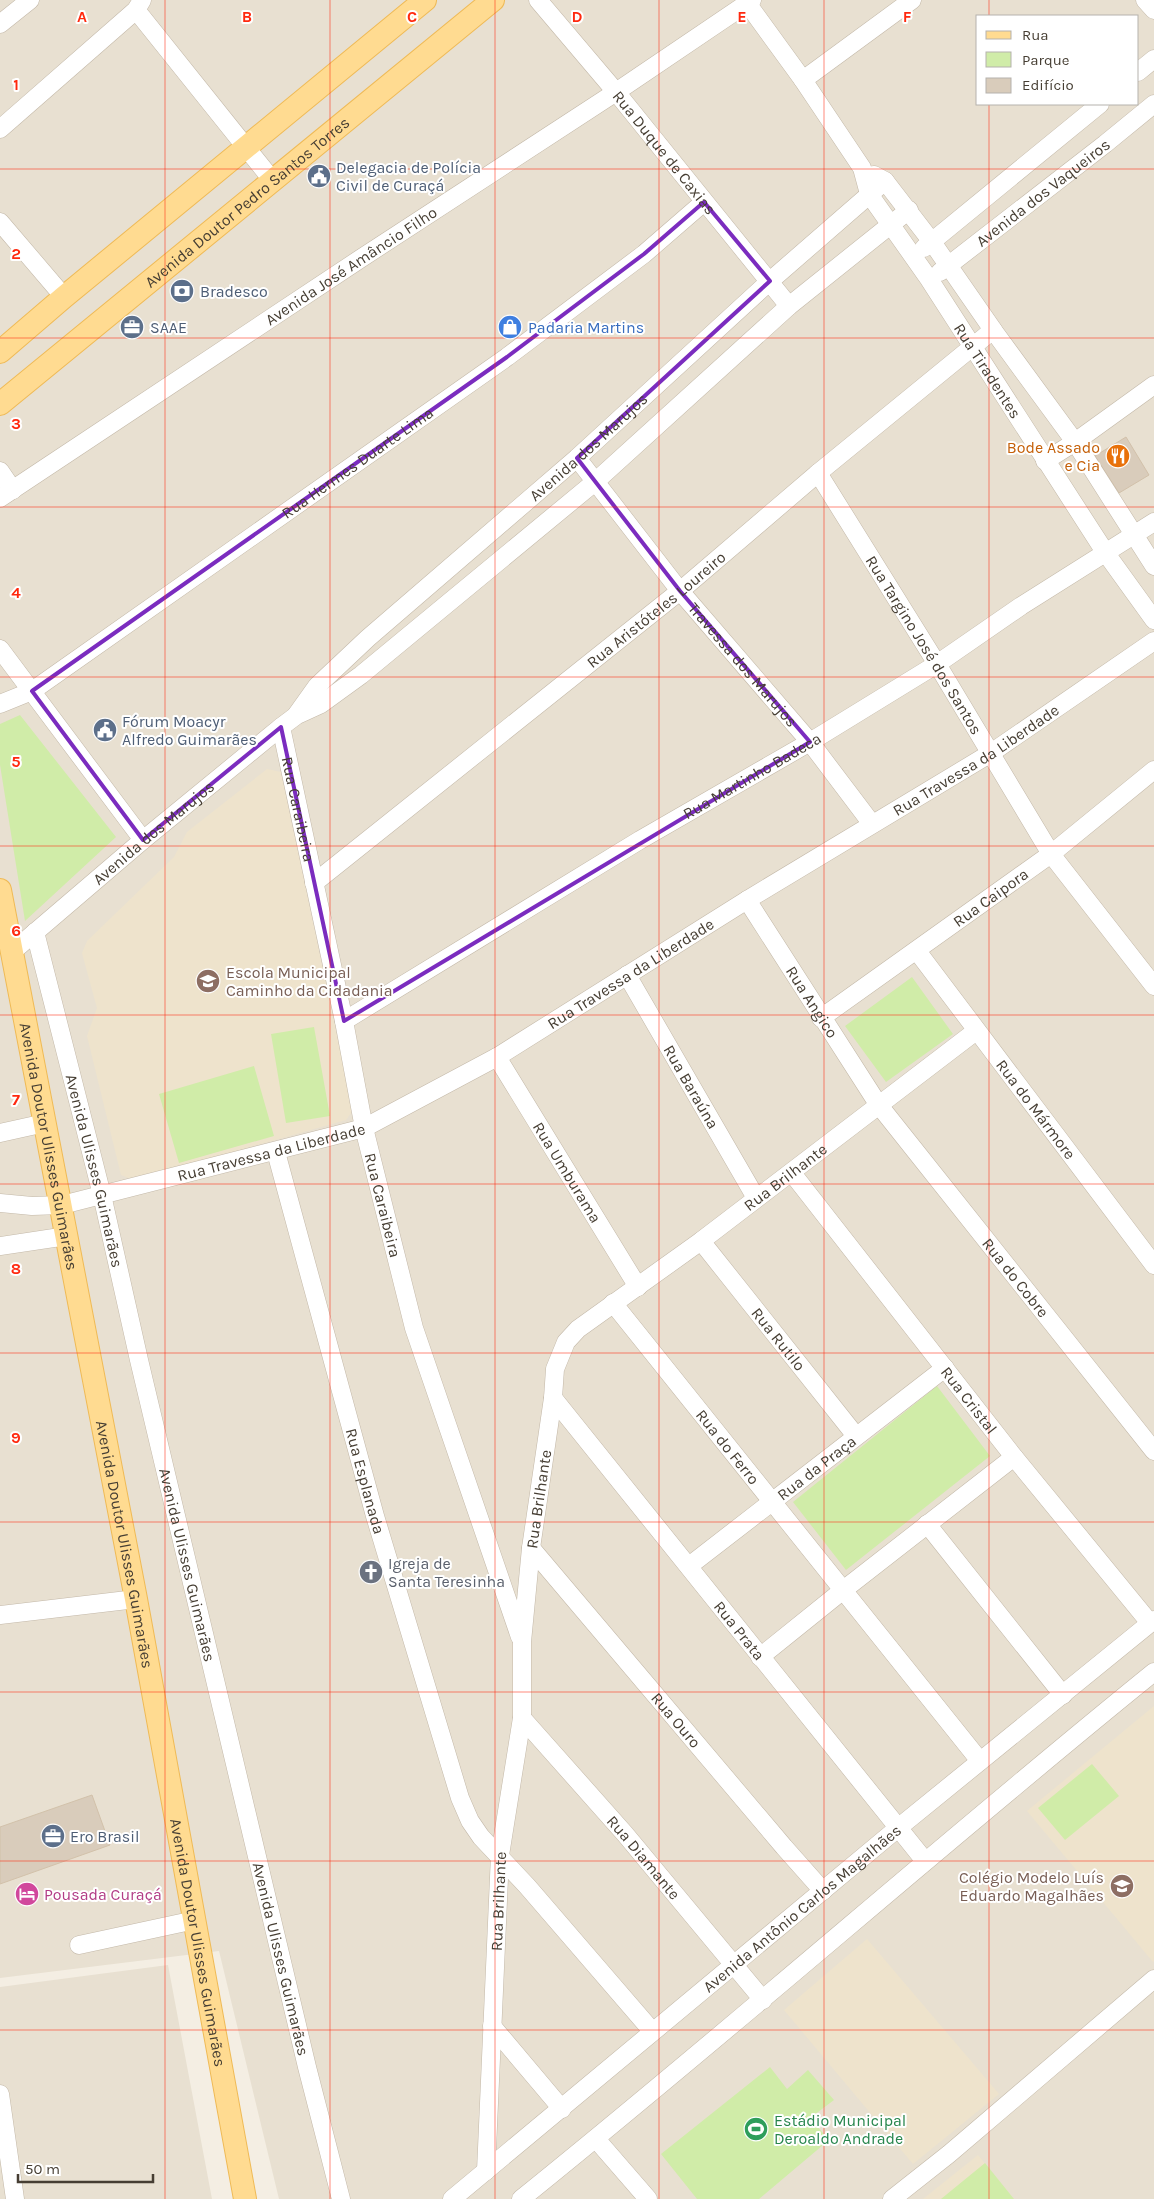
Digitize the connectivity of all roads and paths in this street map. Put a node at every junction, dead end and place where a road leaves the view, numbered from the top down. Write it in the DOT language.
graph roads {
  1 [pos="30,0"];
  2 [pos="425,0"];
  3 [pos="493,0"];
  4 [pos="538,0"];
  5 [pos="912,0"];
  6 [pos="1145,0"];
  7 [pos="749,2"];
  8 [pos="139,5"];
  9 [pos="1154,10"];
  10 [pos="0,24"];
  11 [pos="1154,59"];
  12 [pos="1139,71"];
  13 [pos="803,80"];
  14 [pos="616,92"];
  15 [pos="1154,104"];
  16 [pos="1099,105"];
  17 [pos="0,129"];
  18 [pos="246,149"];
  19 [pos="862,168"];
  20 [pos="273,181"];
  21 [pos="884,181"];
  22 [pos="869,194"];
  23 [pos="704,202"];
  24 [pos="909,210"];
  25 [pos="0,222"];
  26 [pos="890,224"];
  27 [pos="932,242"];
  28 [pos="912,256"];
  29 [pos="950,266"];
  30 [pos="928,279"];
  31 [pos="770,281"];
  32 [pos="64,297"];
  33 [pos="789,306"];
  34 [pos="992,330"];
  35 [pos="971,347"];
  36 [pos="0,352"];
  37 [pos="1154,385"];
  38 [pos="0,404"];
  39 [pos="1075,442"];
  40 [pos="577,458"];
  41 [pos="1045,461"];
  42 [pos="0,472"];
  43 [pos="818,473"];
  44 [pos="596,481"];
  45 [pos="6,494"];
  46 [pos="1154,522"];
  47 [pos="1133,535"];
  48 [pos="1105,552"];
  49 [pos="1154,566"];
  50 [pos="680,591"];
  51 [pos="1154,620"];
  52 [pos="1154,641"];
  53 [pos="0,649"];
  54 [pos="937,664"];
  55 [pos="32,691"];
  56 [pos="0,704"];
  57 [pos="297,715"];
  58 [pos="281,727"];
  59 [pos="810,742"];
  60 [pos="991,754"];
  61 [pos="1154,770"];
  62 [pos="872,824"];
  63 [pos="143,840"];
  64 [pos="1051,854"];
  65 [pos="314,883"];
  66 [pos="0,890"];
  67 [pos="747,900"];
  68 [pos="35,932"];
  69 [pos="917,951"];
  70 [pos="12,952"];
  71 [pos="628,975"];
  72 [pos="1154,986"];
  73 [pos="821,1018"];
  74 [pos="344,1021"];
  75 [pos="976,1030"];
  76 [pos="497,1057"];
  77 [pos="878,1104"];
  78 [pos="46,1123"];
  79 [pos="364,1128"];
  80 [pos="0,1133"];
  81 [pos="276,1152"];
  82 [pos="792,1173"];
  83 [pos="102,1195"];
  84 [pos="756,1198"];
  85 [pos="0,1203"];
  86 [pos="62,1205"];
  87 [pos="67,1236"];
  88 [pos="702,1241"];
  89 [pos="0,1246"];
  90 [pos="1154,1266"];
  91 [pos="638,1287"];
  92 [pos="613,1303"];
  93 [pos="945,1368"];
  94 [pos="553,1398"];
  95 [pos="856,1436"];
  96 [pos="1154,1451"];
  97 [pos="1014,1457"];
  98 [pos="772,1503"];
  99 [pos="928,1524"];
  100 [pos="531,1548"];
  101 [pos="689,1566"];
  102 [pos="842,1591"];
  103 [pos="136,1599"];
  104 [pos="0,1615"];
  105 [pos="1152,1621"];
  106 [pos="522,1642"];
  107 [pos="760,1657"];
  108 [pos="1154,1672"];
  109 [pos="1063,1695"];
  110 [pos="522,1718"];
  111 [pos="980,1761"];
  112 [pos="898,1828"];
  113 [pos="500,1856"];
  114 [pos="925,1861"];
  115 [pos="824,1891"];
  116 [pos="195,1920"];
  117 [pos="79,1945"];
  118 [pos="734,1966"];
  119 [pos="1154,1979"];
  120 [pos="762,2000"];
  121 [pos="492,2026"];
  122 [pos="652,2031"];
  123 [pos="0,2094"];
  124 [pos="562,2109"];
  125 [pos="596,2139"];
  126 [pos="486,2171"];
  127 [pos="474,2193"];
  128 [pos="15,2199"];
  129 [pos="245,2199"];
  130 [pos="341,2199"];
  131 [pos="452,2199"];
  132 [pos="521,2199"];
  133 [pos="648,2199"];
  134 [pos="892,2199"];
  1 -- 10 [label="street"];
  2 -- 18 [label="main road"];
  3 -- 20 [label="main road, Avenida Doutor Pedro Santos Torres"];
  4 -- 14 [label="street, Rua Duque de Caxias"];
  5 -- 13 [label="street"];
  6 -- 9 [label="street"];
  7 -- 13 [label="street, Rua Tiradentes"];
  7 -- 14 [label="street, Avenida José Amâncio Filho"];
  8 -- 17 [label="street"];
  8 -- 18 [label="street"];
  11 -- 12 [label="street"];
  13 -- 19 [label="street, Rua Tiradentes"];
  14 -- 23 [label="street, Rua Duque de Caxias"];
  14 -- 45 [label="street, Avenida José Amâncio Filho"];
  15 -- 29 [label="street, Avenida dos Vaqueiros"];
  16 -- 27 [label="street, Avenida dos Vaqueiros"];
  18 -- 20 [label="street"];
  18 -- 32 [label="main road"];
  19 -- 21 [label="street, Rua Tiradentes"];
  19 -- 22 [label="street, Rua Tiradentes"];
  20 -- 38 [label="main road, Avenida Doutor Pedro Santos Torres"];
  21 -- 22 [label="street, Avenida dos Marujos"];
  21 -- 24 [label="street, Rua Tiradentes"];
  22 -- 26 [label="street, Rua Tiradentes"];
  22 -- 31 [label="street, Avenida dos Marujos"];
  23 -- 31 [label="street, Rua Duque de Caxias"];
  23 -- 55 [label="street, Rua Hermes Duarte Lima"];
  24 -- 26 [label="street, Avenida dos Marujos"];
  24 -- 27 [label="street, Rua Tiradentes"];
  25 -- 32 [label="street"];
  26 -- 28 [label="street, Rua Tiradentes"];
  26 -- 33 [label="street, Avenida dos Marujos"];
  27 -- 28 [label="street, Avenida dos Vaqueiros"];
  27 -- 29 [label="street, Rua Tiradentes"];
  28 -- 30 [label="street, Rua Tiradentes"];
  29 -- 30 [label="street, Avenida dos Vaqueiros"];
  29 -- 34 [label="street, Rua Tiradentes"];
  30 -- 35 [label="street, Rua Tiradentes"];
  31 -- 33 [label="street, Rua Duque de Caxias"];
  31 -- 40 [label="street, Avenida dos Marujos"];
  32 -- 36 [label="main road"];
  33 -- 44 [label="street, Avenida dos Marujos"];
  34 -- 35 [label="street, Rua Aristóteles Loureiro"];
  34 -- 39 [label="street, Rua Tiradentes"];
  35 -- 41 [label="street, Rua Tiradentes"];
  35 -- 43 [label="street, Rua Aristóteles Loureiro"];
  37 -- 39 [label="street"];
  39 -- 41 [label="street"];
  39 -- 47 [label="street, Rua Tiradentes"];
  40 -- 44 [label="street, Travessa dos Marujos"];
  40 -- 57 [label="street, Avenida dos Marujos"];
  41 -- 48 [label="street, Rua Tiradentes"];
  42 -- 45 [label="street"];
  43 -- 50 [label="street, Rua Aristóteles Loureiro"];
  43 -- 54 [label="street, Rua Targino José dos Santos"];
  44 -- 50 [label="street, Travessa dos Marujos"];
  44 -- 57 [label="street, Avenida dos Marujos"];
  46 -- 47 [label="street, Rua Martinho Badeca"];
  47 -- 48 [label="street, Rua Martinho Badeca"];
  47 -- 49 [label="street, Rua Tiradentes"];
  48 -- 51 [label="street, Rua Tiradentes"];
  48 -- 54 [label="street, Rua Martinho Badeca"];
  50 -- 59 [label="street, Travessa dos Marujos"];
  50 -- 65 [label="street, Rua Aristóteles Loureiro"];
  52 -- 60 [label="street, Rua Travessa da Liberdade"];
  53 -- 55 [label="street"];
  54 -- 59 [label="street, Rua Martinho Badeca"];
  54 -- 60 [label="street, Rua Targino José dos Santos"];
  55 -- 56 [label="street, Rua Hermes Duarte Lima"];
  55 -- 63 [label="street"];
  57 -- 58 [label="street, Avenida dos Marujos"];
  58 -- 63 [label="street, Avenida dos Marujos"];
  58 -- 65 [label="street, Rua Caraibeira"];
  59 -- 62 [label="street, Travessa dos Marujos"];
  59 -- 74 [label="street, Rua Martinho Badeca"];
  60 -- 62 [label="street, Rua Travessa da Liberdade"];
  60 -- 64 [label="street, Rua Targino José dos Santos"];
  61 -- 64 [label="street, Rua Caipora"];
  62 -- 67 [label="street, Rua Travessa da Liberdade"];
  63 -- 68 [label="street, Avenida dos Marujos"];
  64 -- 69 [label="street, Rua Caipora"];
  64 -- 72 [label="street, Rua Targino José dos Santos"];
  65 -- 74 [label="street, Rua Caraibeira"];
  66 -- 70 [label="main road, Avenida Doutor Ulisses Guimarães"];
  67 -- 71 [label="street, Rua Travessa da Liberdade"];
  67 -- 73 [label="street, Rua Angico"];
  68 -- 70 [label="street, Avenida dos Marujos"];
  68 -- 83 [label="street, Avenida Ulisses Guimarães"];
  69 -- 73 [label="street, Rua Caipora"];
  69 -- 75 [label="street, Rua do Mármore"];
  70 -- 78 [label="main road, Avenida Doutor Ulisses Guimarães"];
  71 -- 76 [label="street, Rua Travessa da Liberdade"];
  71 -- 84 [label="street, Rua Baraúna"];
  73 -- 77 [label="street, Rua Angico"];
  74 -- 79 [label="street, Rua Caraibeira"];
  75 -- 77 [label="street, Rua Brilhante"];
  75 -- 90 [label="street, Rua do Mármore"];
  76 -- 79 [label="street, Rua Travessa da Liberdade"];
  76 -- 91 [label="street, Rua Umburama"];
  77 -- 82 [label="street, Rua Brilhante"];
  77 -- 96 [label="street, Rua do Cobre"];
  78 -- 80 [label="street"];
  78 -- 86 [label="main road, Avenida Doutor Ulisses Guimarães"];
  79 -- 81 [label="street, Rua Travessa da Liberdade"];
  79 -- 106 [label="street, Rua Caraibeira"];
  81 -- 83 [label="street, Rua Travessa da Liberdade"];
  81 -- 113 [label="street, Rua Esplanada"];
  82 -- 84 [label="street, Rua Brilhante"];
  82 -- 93 [label="street, Rua Cristal"];
  83 -- 86 [label="street, Rua Travessa da Liberdade"];
  83 -- 130 [label="street, Avenida Ulisses Guimarães"];
  84 -- 88 [label="street, Rua Brilhante"];
  85 -- 86 [label="street, Rua Travessa da Liberdade"];
  86 -- 87 [label="main road, Avenida Doutor Ulisses Guimarães"];
  87 -- 89 [label="street"];
  87 -- 103 [label="main road, Avenida Doutor Ulisses Guimarães"];
  88 -- 91 [label="street, Rua Brilhante"];
  88 -- 95 [label="street, Rua Rutilo"];
  91 -- 92 [label="street, Rua Brilhante"];
  92 -- 94 [label="street, Rua Brilhante"];
  92 -- 98 [label="street, Rua do Ferro"];
  93 -- 95 [label="street, Rua da Praça"];
  93 -- 97 [label="street, Rua Cristal"];
  94 -- 100 [label="street, Rua Brilhante"];
  94 -- 101 [label="street, Rua Prata"];
  95 -- 98 [label="street, Rua da Praça"];
  97 -- 99 [label="street"];
  97 -- 105 [label="street, Rua Cristal"];
  98 -- 101 [label="street, Rua da Praça"];
  98 -- 102 [label="street, Rua do Ferro"];
  99 -- 102 [label="street"];
  99 -- 109 [label="street"];
  100 -- 106 [label="street, Rua Brilhante"];
  100 -- 115 [label="street, Rua Ouro"];
  101 -- 107 [label="street, Rua Prata"];
  102 -- 107 [label="street"];
  102 -- 111 [label="street, Rua do Ferro"];
  103 -- 104 [label="street"];
  103 -- 116 [label="main road, Avenida Doutor Ulisses Guimarães"];
  105 -- 109 [label="street, Avenida Antônio Carlos Magalhães"];
  106 -- 110 [label="street, Rua Brilhante"];
  107 -- 112 [label="street, Rua Prata"];
  108 -- 114 [label="street"];
  109 -- 111 [label="street, Avenida Antônio Carlos Magalhães"];
  110 -- 113 [label="street, Rua Brilhante"];
  110 -- 118 [label="street, Rua Diamante"];
  111 -- 112 [label="street, Avenida Antônio Carlos Magalhães"];
  112 -- 114 [label="street, Rua Prata"];
  112 -- 115 [label="street, Avenida Antônio Carlos Magalhães"];
  113 -- 121 [label="street, Rua Brilhante"];
  113 -- 122 [label="street, Rua Esplanada"];
  114 -- 120 [label="street"];
  115 -- 118 [label="street, Avenida Antônio Carlos Magalhães"];
  116 -- 117 [label="street"];
  116 -- 129 [label="main road, Avenida Doutor Ulisses Guimarães"];
  118 -- 120 [label="street, Rua Diamante"];
  118 -- 122 [label="street, Avenida Antônio Carlos Magalhães"];
  119 -- 134 [label="street"];
  120 -- 125 [label="street"];
  121 -- 124 [label="street"];
  121 -- 126 [label="street, Rua Brilhante"];
  122 -- 124 [label="street, Avenida Antônio Carlos Magalhães"];
  123 -- 128 [label="street"];
  124 -- 126 [label="street, Avenida Antônio Carlos Magalhães"];
  125 -- 132 [label="street"];
  125 -- 133 [label="street"];
  126 -- 127 [label="street, Avenida Antônio Carlos Magalhães"];
  127 -- 131 [label="street, Avenida Antônio Carlos Magalhães"];
}
